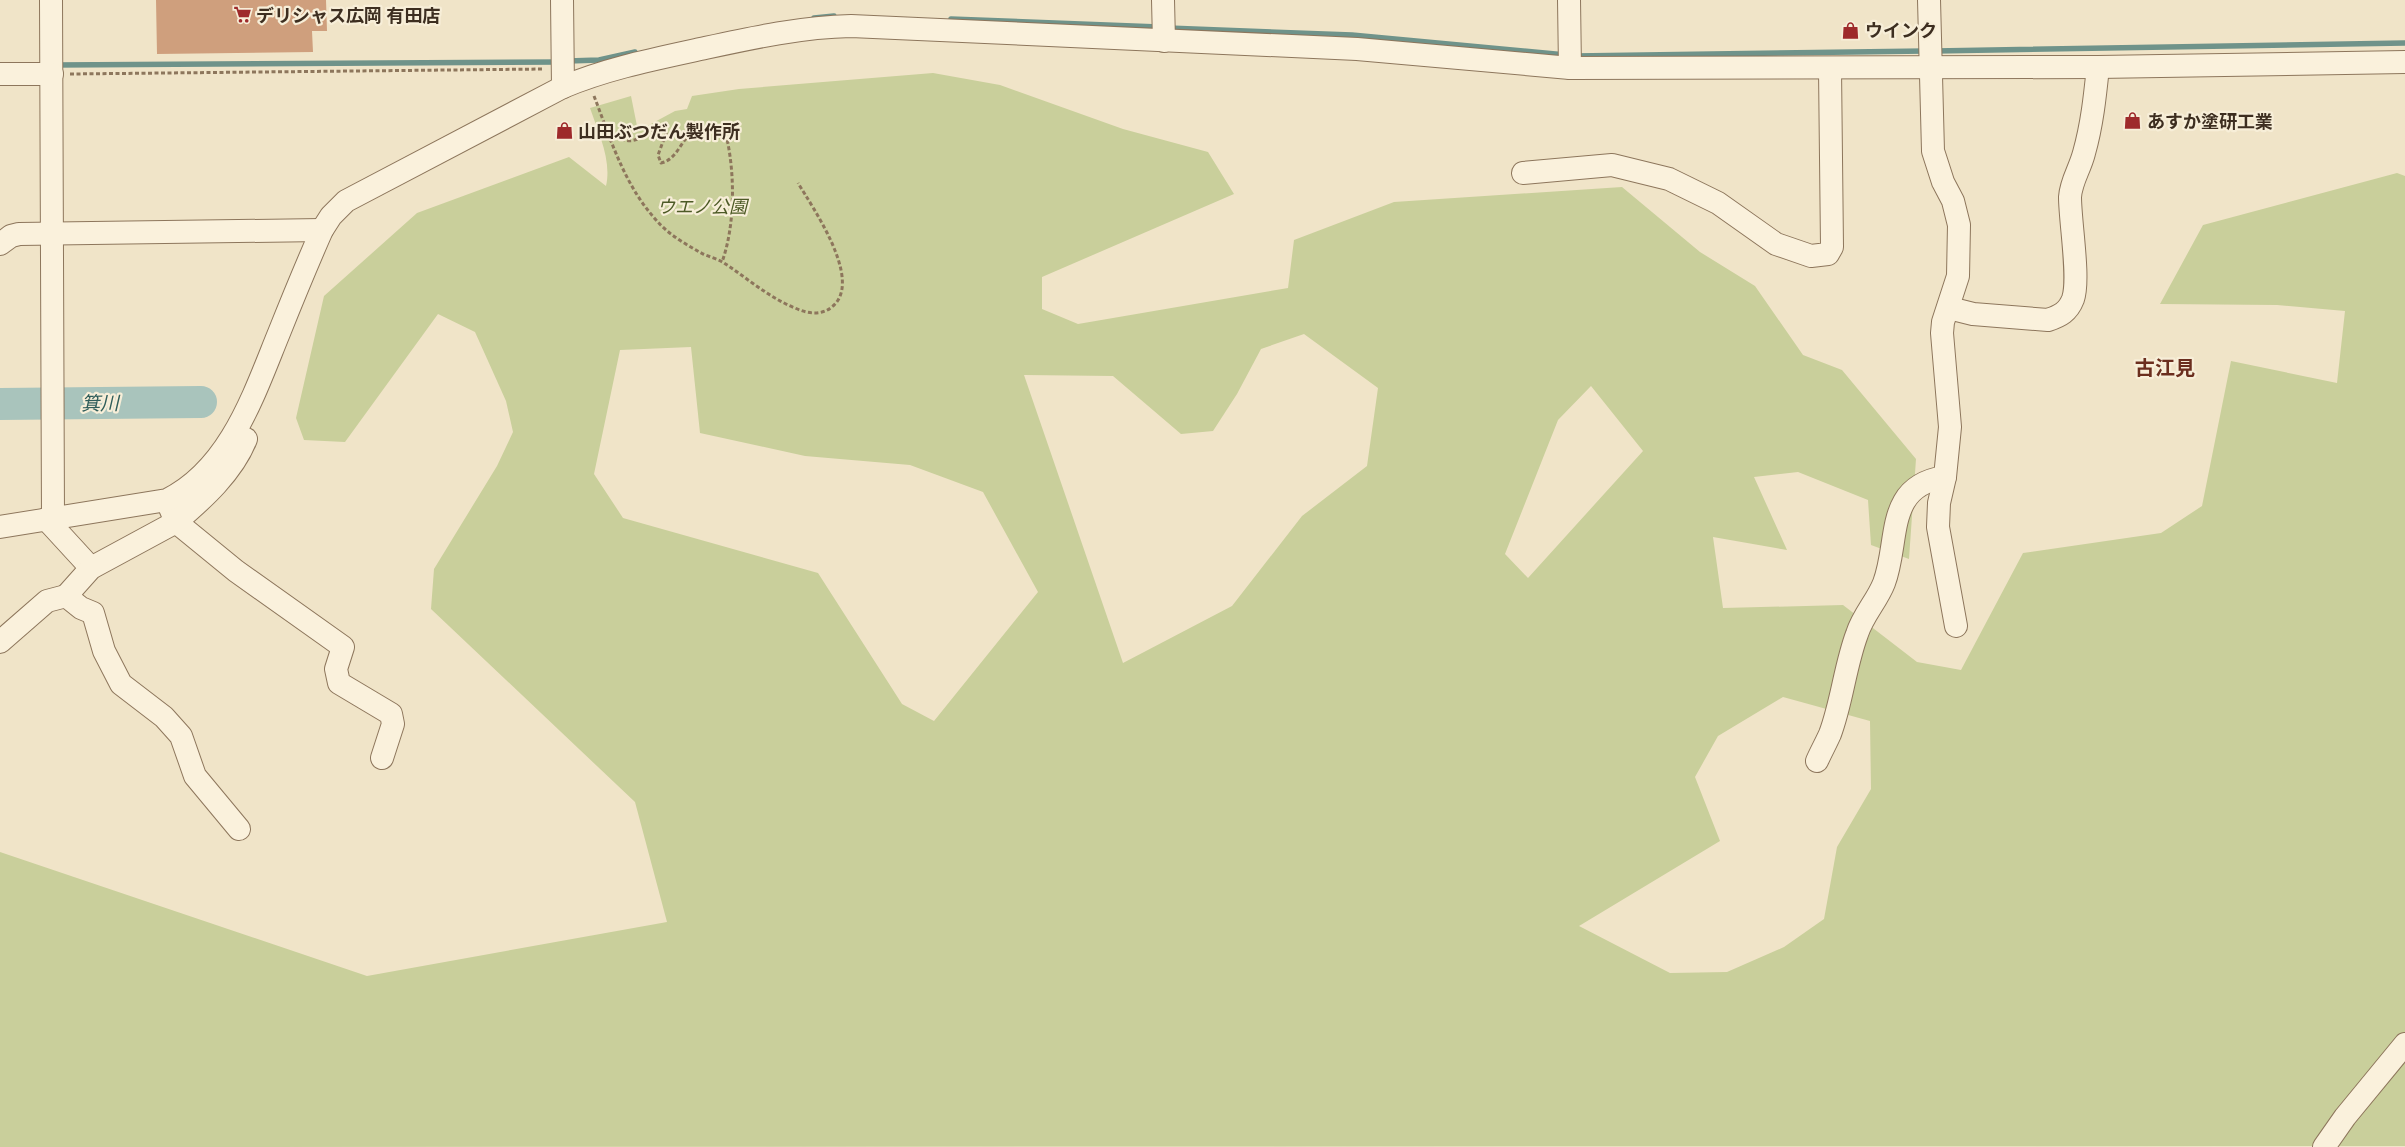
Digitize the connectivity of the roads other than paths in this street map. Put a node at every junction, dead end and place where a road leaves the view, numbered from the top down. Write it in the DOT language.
graph roads {
  1 [pos="51,0"];
  2 [pos="562,0"];
  3 [pos="1163,0"];
  4 [pos="1569,0"];
  5 [pos="1929,0"];
  6 [pos="1164,41"];
  7 [pos="2405,62"];
  8 [pos="2098,67"];
  9 [pos="1570,68"];
  10 [pos="1930,68"];
  11 [pos="1830,69"];
  12 [pos="0,74"];
  13 [pos="52,74"];
  14 [pos="563,78"];
  15 [pos="1523,173"];
  16 [pos="322,230"];
  17 [pos="52,234"];
  18 [pos="0,244"];
  19 [pos="1949,308"];
  20 [pos="261,376"];
  21 [pos="1945,477"];
  22 [pos="167,500"];
  23 [pos="50,518"];
  24 [pos="176,522"];
  25 [pos="0,527"];
  26 [pos="91,568"];
  27 [pos="66,596"];
  28 [pos="1956,626"];
  29 [pos="0,642"];
  30 [pos="382,758"];
  31 [pos="1816,761"];
  32 [pos="240,829"];
  33 [pos="2405,1044"];
  34 [pos="2324,1147"];
  1 -- 13 [label="street"];
  2 -- 14 [label="street"];
  3 -- 6 [label="street"];
  4 -- 9 [label="street"];
  5 -- 10 [label="street"];
  6 -- 9 [label="street"];
  6 -- 14 [label="street"];
  7 -- 8 [label="street"];
  8 -- 10 [label="street"];
  8 -- 19 [label="street"];
  9 -- 11 [label="street"];
  10 -- 11 [label="street"];
  10 -- 19 [label="street"];
  11 -- 15 [label="street"];
  12 -- 13 [label="street"];
  13 -- 17 [label="street"];
  14 -- 16 [label="street"];
  16 -- 17 [label="street"];
  16 -- 20 [label="street"];
  17 -- 18 [label="street"];
  17 -- 23 [label="street"];
  19 -- 21 [label="street"];
  20 -- 22 [label="street"];
  20 -- 24 [label="street"];
  21 -- 28 [label="street"];
  21 -- 31 [label="street"];
  22 -- 23 [label="street"];
  22 -- 24 [label="street"];
  23 -- 25 [label="street"];
  23 -- 26 [label="street"];
  24 -- 26 [label="street"];
  24 -- 30 [label="street"];
  26 -- 27 [label="street"];
  27 -- 29 [label="street"];
  27 -- 32 [label="street"];
  33 -- 34 [label="street"];
}
